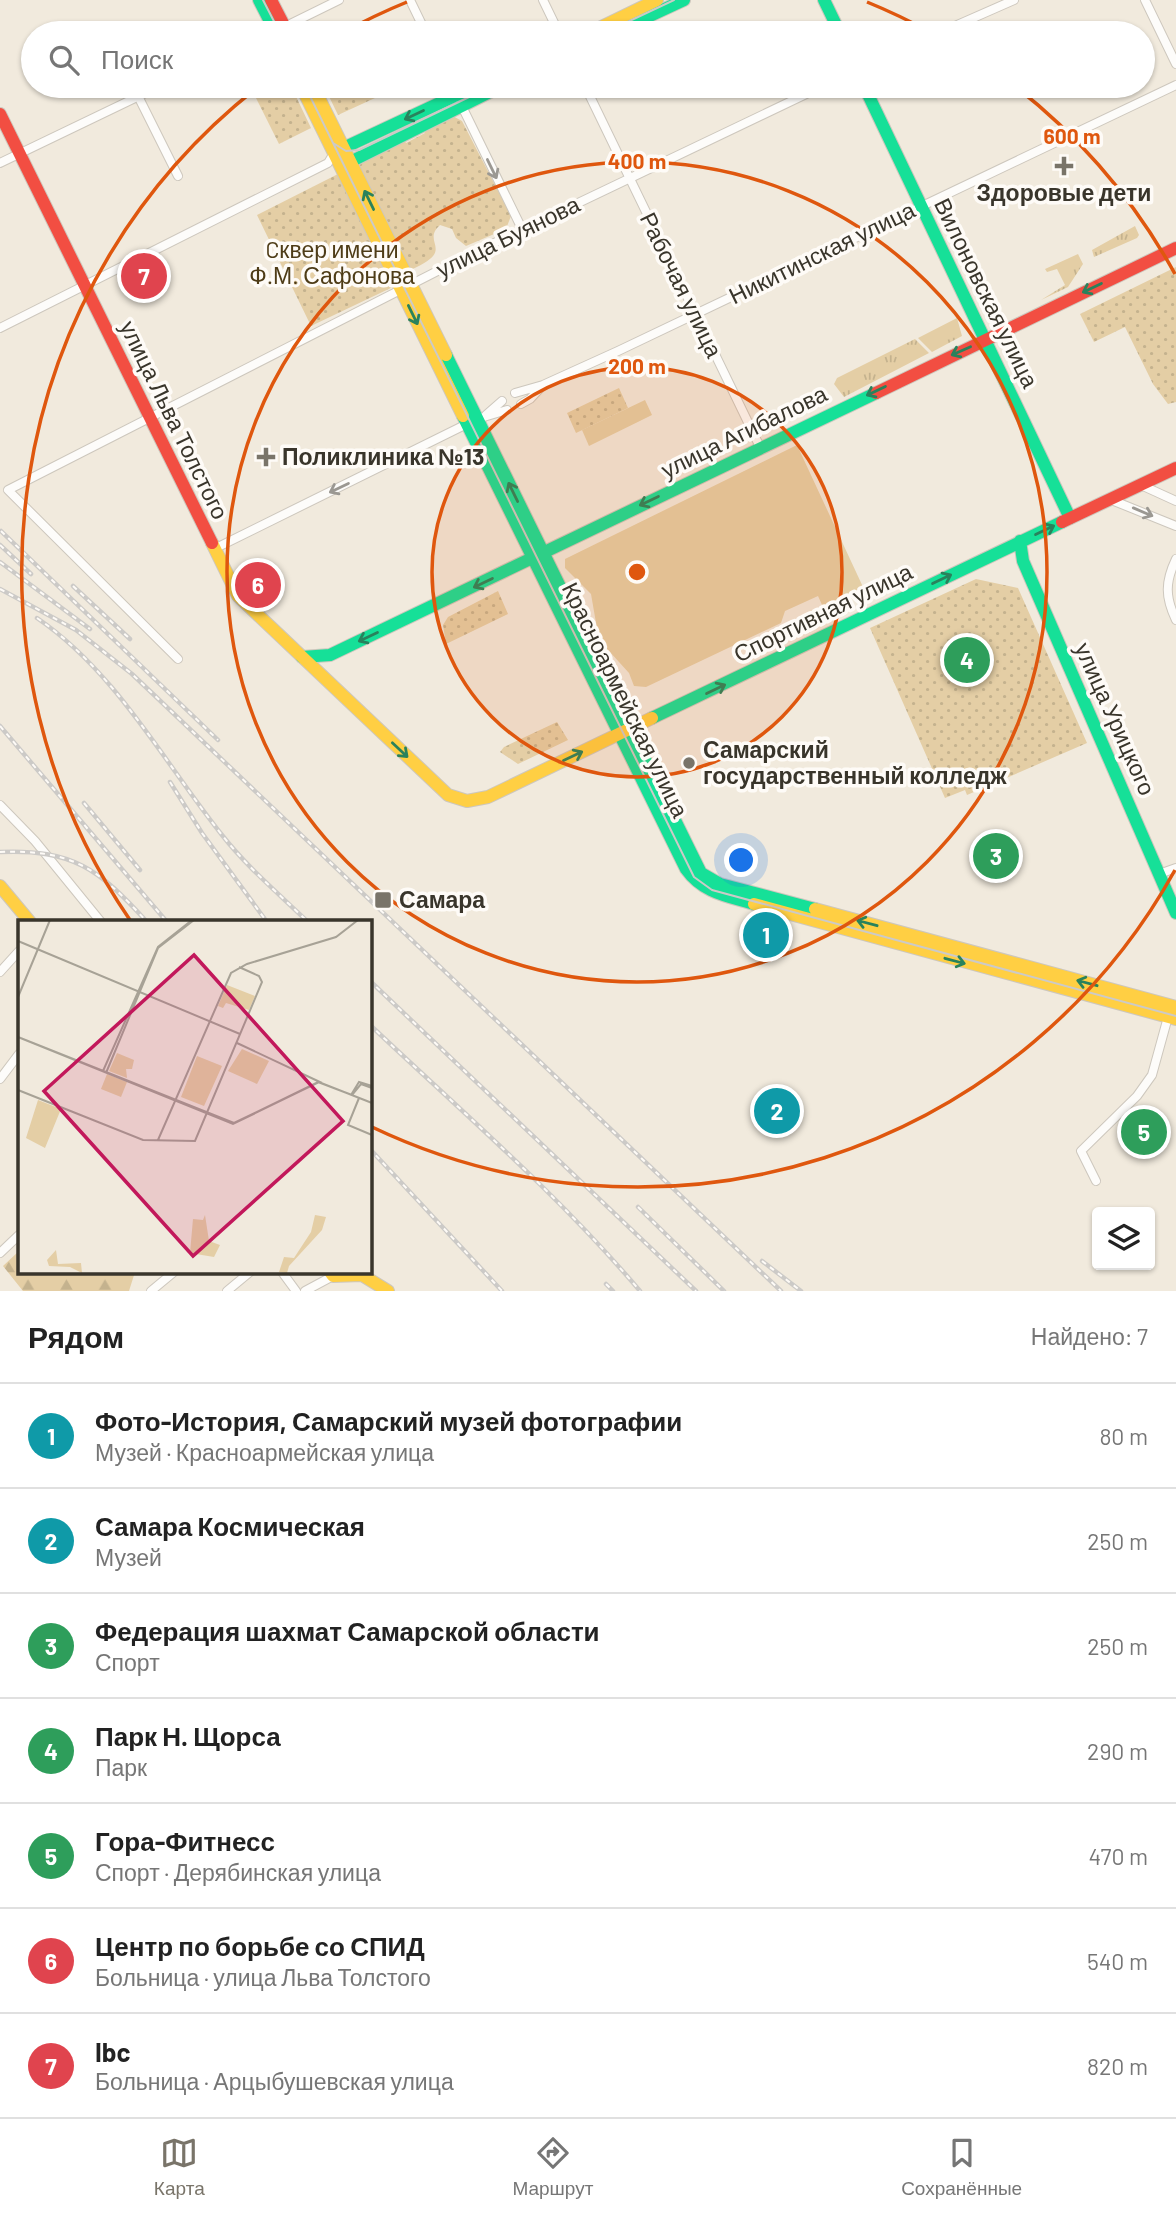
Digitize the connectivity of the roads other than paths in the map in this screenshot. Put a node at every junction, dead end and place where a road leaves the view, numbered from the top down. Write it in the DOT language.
graph roads {
  1 [pos="259,0"];
  2 [pos="271,0"];
  3 [pos="339,0"];
  4 [pos="410,0"];
  5 [pos="543,0"];
  6 [pos="657,0"];
  7 [pos="684,0"];
  8 [pos="824,0"];
  9 [pos="1014,0"];
  10 [pos="1145,0"];
  11 [pos="272,21"];
  12 [pos="276,21"];
  13 [pos="300,21"];
  14 [pos="420,21"];
  15 [pos="553,21"];
  16 [pos="614,21"];
  17 [pos="639,21"];
  18 [pos="834,21"];
  19 [pos="966,21"];
  20 [pos="1176,64"];
  21 [pos="1176,85"];
  22 [pos="1155,95"];
  23 [pos="134,98"];
  24 [pos="139,98"];
  25 [pos="307,98"];
  26 [pos="317,98"];
  27 [pos="450,98"];
  28 [pos="457,98"];
  29 [pos="591,98"];
  30 [pos="798,98"];
  31 [pos="870,98"];
  32 [pos="1149,98"];
  33 [pos="0,114"];
  34 [pos="20,154"];
  35 [pos="339,158"];
  36 [pos="0,163"];
  37 [pos="178,176"];
  38 [pos="630,179"];
  39 [pos="921,206"];
  40 [pos="522,229"];
  41 [pos="1176,248"];
  42 [pos="84,285"];
  43 [pos="405,286"];
  44 [pos="695,314"];
  45 [pos="0,328"];
  46 [pos="985,341"];
  47 [pos="543,386"];
  48 [pos="516,393"];
  49 [pos="502,401"];
  50 [pos="521,404"];
  51 [pos="507,410"];
  52 [pos="150,418"];
  53 [pos="476,420"];
  54 [pos="760,447"];
  55 [pos="1176,468"];
  56 [pos="1140,485"];
  57 [pos="1109,499"];
  58 [pos="1176,501"];
  59 [pos="1070,518"];
  60 [pos="1176,526"];
  61 [pos="1020,541"];
  62 [pos="214,549"];
  63 [pos="538,556"];
  64 [pos="1176,559"];
  65 [pos="1176,620"];
  66 [pos="330,654"];
  67 [pos="302,657"];
  68 [pos="178,659"];
  69 [pos="326,681"];
  70 [pos="624,732"];
  71 [pos="488,795"];
  72 [pos="0,805"];
  73 [pos="1176,868"];
  74 [pos="1159,874"];
  75 [pos="0,886"];
  76 [pos="1176,913"];
  77 [pos="28,920"];
  78 [pos="99,920"];
  79 [pos="18,952"];
  80 [pos="0,972"];
  81 [pos="1173,1014"];
  82 [pos="18,1055"];
  83 [pos="0,1079"];
  84 [pos="1096,1181"];
  85 [pos="18,1236"];
  86 [pos="0,1253"];
  87 [pos="172,1274"];
  88 [pos="247,1274"];
  89 [pos="283,1274"];
  90 [pos="332,1274"];
  91 [pos="364,1274"];
  92 [pos="151,1291"];
  93 [pos="226,1291"];
  94 [pos="296,1291"];
  95 [pos="306,1291"];
  96 [pos="388,1291"];
  1 -- 11 [label="main road"];
  2 -- 12 [label="main road"];
  3 -- 13 [label="street"];
  4 -- 14 [label="street"];
  5 -- 15 [label="street"];
  6 -- 16 [label="main road"];
  7 -- 17 [label="main road"];
  8 -- 18 [label="main road"];
  9 -- 19 [label="street"];
  10 -- 20 [label="street"];
  21 -- 22 [label="street, Никитинская улица"];
  23 -- 34 [label="street"];
  24 -- 37 [label="street"];
  25 -- 35 [label="main road, Красноармейская улица"];
  26 -- 35 [label="main road, Красноармейская улица"];
  27 -- 35 [label="main road"];
  28 -- 40 [label="street, one-way"];
  29 -- 38 [label="street, Рабочая улица"];
  30 -- 38 [label="street, улица Буянова"];
  31 -- 39 [label="main road, Вилоновская улица"];
  32 -- 39 [label="street, Никитинская улица"];
  33 -- 34 [label="main road, улица Льва Толстого"];
  34 -- 36 [label="street"];
  34 -- 42 [label="main road, улица Льва Толстого"];
  35 -- 42 [label="street"];
  35 -- 43 [label="main road, Красноармейская улица"];
  38 -- 40 [label="street, улица Буянова"];
  38 -- 44 [label="street, Рабочая улица"];
  39 -- 44 [label="street, Никитинская улица"];
  39 -- 46 [label="main road, Вилоновская улица"];
  40 -- 43 [label="street, улица Буянова"];
  41 -- 46 [label="main road, улица Агибалова, one-way"];
  42 -- 45 [label="street"];
  42 -- 52 [label="main road, улица Льва Толстого"];
  43 -- 52 [label="street, улица Буянова"];
  43 -- 53 [label="main road, Красноармейская улица"];
  44 -- 47 [label="street, Никитинская улица"];
  44 -- 54 [label="street, Рабочая улица"];
  46 -- 54 [label="main road, улица Агибалова, one-way"];
  46 -- 59 [label="main road, Вилоновская улица"];
  47 -- 48 [label="street, Никитинская улица"];
  47 -- 50 [label="street, Никитинская улица"];
  49 -- 53 [label="street"];
  51 -- 53 [label="street"];
  52 -- 62 [label="main road, улица Льва Толстого"];
  52 -- 68 [label="street, улица Буянова"];
  53 -- 62 [label="street, one-way"];
  53 -- 63 [label="main road, Красноармейская улица"];
  54 -- 63 [label="main road, улица Агибалова, one-way"];
  55 -- 56 [label="main road, Спортивная улица"];
  56 -- 57 [label="main road, Спортивная улица"];
  56 -- 58 [label="street"];
  57 -- 59 [label="main road, Спортивная улица"];
  57 -- 60 [label="street, one-way"];
  61 -- 59 [label="main road, Спортивная улица, one-way"];
  70 -- 61 [label="main road, Спортивная улица, one-way"];
  61 -- 74 [label="main road, улица Урицкого"];
  62 -- 67 [label="main road, улица Льва Толстого"];
  63 -- 66 [label="main road, улица Агибалова, one-way"];
  63 -- 70 [label="main road, Красноармейская улица"];
  64 -- 65 [label="street"];
  66 -- 67 [label="main road, улица Агибалова"];
  66 -- 69 [label="main road"];
  67 -- 69 [label="main road, улица Льва Толстого"];
  69 -- 71 [label="main road, улица Льва Толстого, one-way"];
  71 -- 70 [label="main road, Спортивная улица, one-way"];
  70 -- 81 [label="main road, Красноармейская улица"];
  72 -- 78 [label="street"];
  73 -- 74 [label="street"];
  74 -- 76 [label="main road, улица Урицкого"];
  75 -- 77 [label="main road"];
  79 -- 80 [label="street"];
  81 -- 84 [label="street"];
  82 -- 83 [label="street"];
  85 -- 86 [label="street"];
  87 -- 92 [label="street"];
  88 -- 93 [label="street"];
  89 -- 94 [label="street"];
  90 -- 95 [label="street"];
  91 -- 96 [label="main road"];
}
